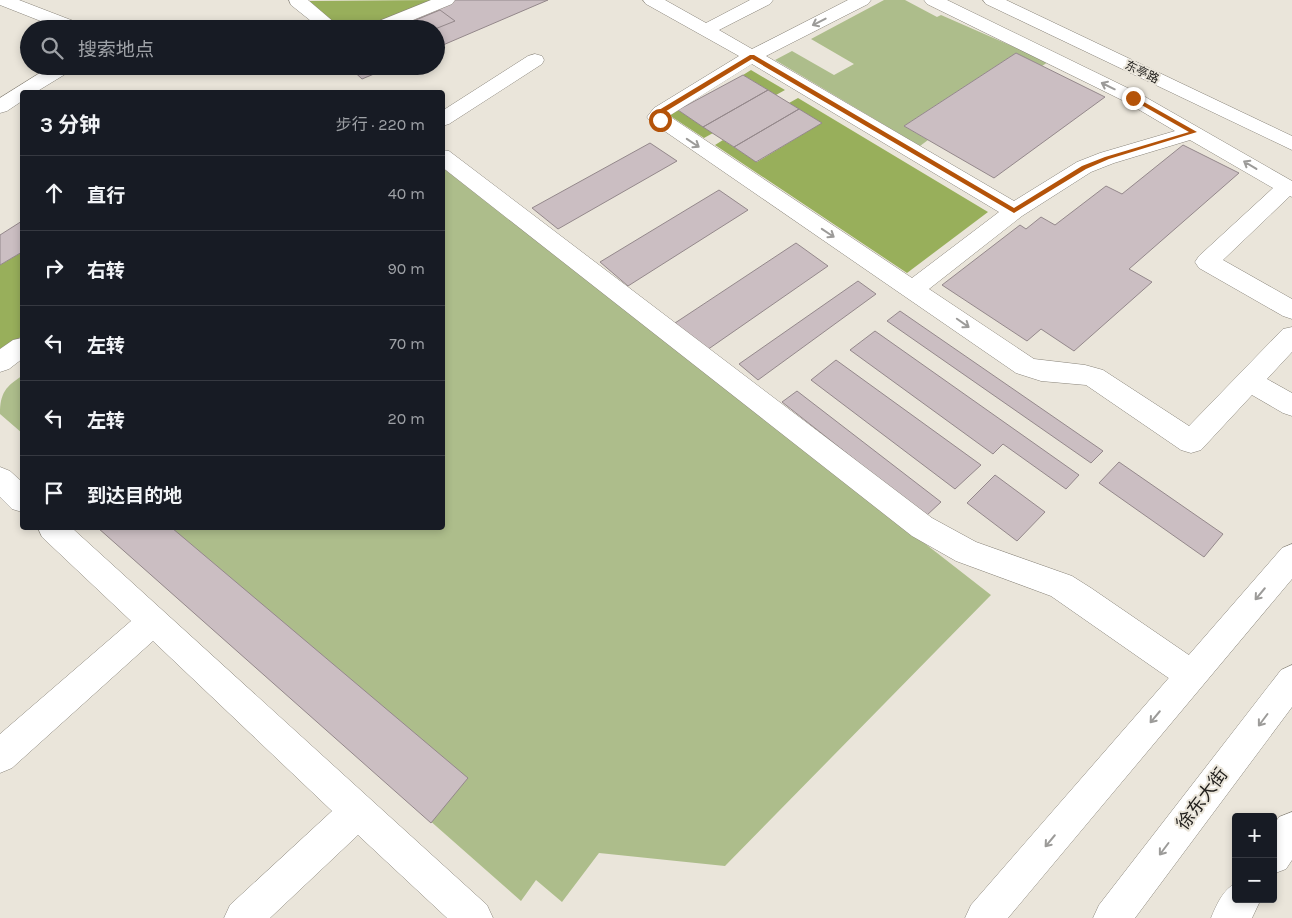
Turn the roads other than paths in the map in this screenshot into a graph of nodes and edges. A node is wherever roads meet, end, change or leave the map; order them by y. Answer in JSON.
{"nodes":[{"id":1,"x":3,"y":0,"type":"edge"},
{"id":2,"x":299,"y":0,"type":"edge"},
{"id":3,"x":446,"y":0,"type":"edge"},
{"id":4,"x":652,"y":0,"type":"edge"},
{"id":5,"x":764,"y":0,"type":"edge"},
{"id":6,"x":862,"y":0,"type":"edge"},
{"id":7,"x":933,"y":0,"type":"edge"},
{"id":8,"x":996,"y":2,"type":"edge"},
{"id":9,"x":55,"y":20,"type":"edge"},
{"id":10,"x":321,"y":20,"type":"edge"},
{"id":11,"x":397,"y":20,"type":"edge"},
{"id":12,"x":974,"y":20,"type":"junction"},
{"id":13,"x":705,"y":30,"type":"junction"},
{"id":14,"x":752,"y":56,"type":"junction"},
{"id":15,"x":535,"y":60,"type":"dead end"},
{"id":16,"x":51,"y":75,"type":"edge"},
{"id":17,"x":28,"y":90,"type":"edge"},
{"id":18,"x":20,"y":95,"type":"edge"},
{"id":19,"x":0,"y":107,"type":"edge"},
{"id":20,"x":445,"y":118,"type":"edge"},
{"id":21,"x":1194,"y":132,"type":"junction"},
{"id":22,"x":1292,"y":144,"type":"edge"},
{"id":23,"x":445,"y":158,"type":"edge"},
{"id":24,"x":1290,"y":189,"type":"edge"},
{"id":25,"x":1014,"y":211,"type":"junction"},
{"id":26,"x":914,"y":289,"type":"junction"},
{"id":27,"x":1292,"y":310,"type":"edge"},
{"id":28,"x":1292,"y":336,"type":"edge"},
{"id":29,"x":20,"y":348,"type":"edge"},
{"id":30,"x":0,"y":362,"type":"edge"},
{"id":31,"x":1255,"y":375,"type":"junction"},
{"id":32,"x":1292,"y":388,"type":"edge"},
{"id":33,"x":1292,"y":406,"type":"edge"},
{"id":34,"x":0,"y":479,"type":"edge"},
{"id":35,"x":20,"y":498,"type":"edge"},
{"id":36,"x":54,"y":530,"type":"edge"},
{"id":37,"x":1292,"y":557,"type":"edge"},
{"id":38,"x":153,"y":621,"type":"junction"},
{"id":39,"x":1191,"y":675,"type":"junction"},
{"id":40,"x":1292,"y":681,"type":"edge"},
{"id":41,"x":0,"y":756,"type":"edge"},
{"id":42,"x":358,"y":811,"type":"junction"},
{"id":43,"x":1292,"y":830,"type":"edge"},
{"id":44,"x":1277,"y":851,"type":"edge"},
{"id":45,"x":1240,"y":903,"type":"edge"},
{"id":46,"x":243,"y":918,"type":"edge"},
{"id":47,"x":474,"y":918,"type":"edge"},
{"id":48,"x":984,"y":918,"type":"edge"},
{"id":49,"x":1112,"y":918,"type":"edge"},
{"id":50,"x":1230,"y":918,"type":"edge"}],
"edges":[{"from":1,"to":9,"type":"main road"},
{"from":2,"to":10,"type":"main road"},
{"from":3,"to":11,"type":"main road"},
{"from":4,"to":13,"type":"main road"},
{"from":5,"to":13,"type":"main road"},
{"from":6,"to":14,"type":"main road","one_way":true},
{"from":7,"to":12,"type":"main road"},
{"from":8,"to":12,"type":"main road"},
{"from":8,"to":22,"type":"main road","name":"东亭路"},
{"from":21,"to":12,"type":"main road","one_way":true},
{"from":13,"to":14,"type":"main road"},
{"from":14,"to":25,"type":"main road"},
{"from":14,"to":26,"type":"main road","one_way":true},
{"from":15,"to":20,"type":"main road"},
{"from":16,"to":17,"type":"main road"},
{"from":18,"to":19,"type":"main road"},
{"from":24,"to":21,"type":"main road","one_way":true},
{"from":21,"to":25,"type":"main road"},
{"from":23,"to":39,"type":"main road"},
{"from":24,"to":27,"type":"main road"},
{"from":25,"to":26,"type":"main road"},
{"from":26,"to":31,"type":"main road","one_way":true},
{"from":28,"to":31,"type":"main road"},
{"from":29,"to":30,"type":"main road"},
{"from":31,"to":32,"type":"main road"},
{"from":31,"to":33,"type":"main road"},
{"from":34,"to":35,"type":"main road"},
{"from":36,"to":38,"type":"main road"},
{"from":37,"to":39,"type":"main road","one_way":true},
{"from":38,"to":41,"type":"main road"},
{"from":38,"to":42,"type":"main road"},
{"from":39,"to":48,"type":"main road","one_way":true},
{"from":40,"to":49,"type":"main road","name":"徐东大街","one_way":true},
{"from":42,"to":46,"type":"main road"},
{"from":42,"to":47,"type":"main road"},
{"from":43,"to":44,"type":"main road"},
{"from":45,"to":50,"type":"main road"}]}
